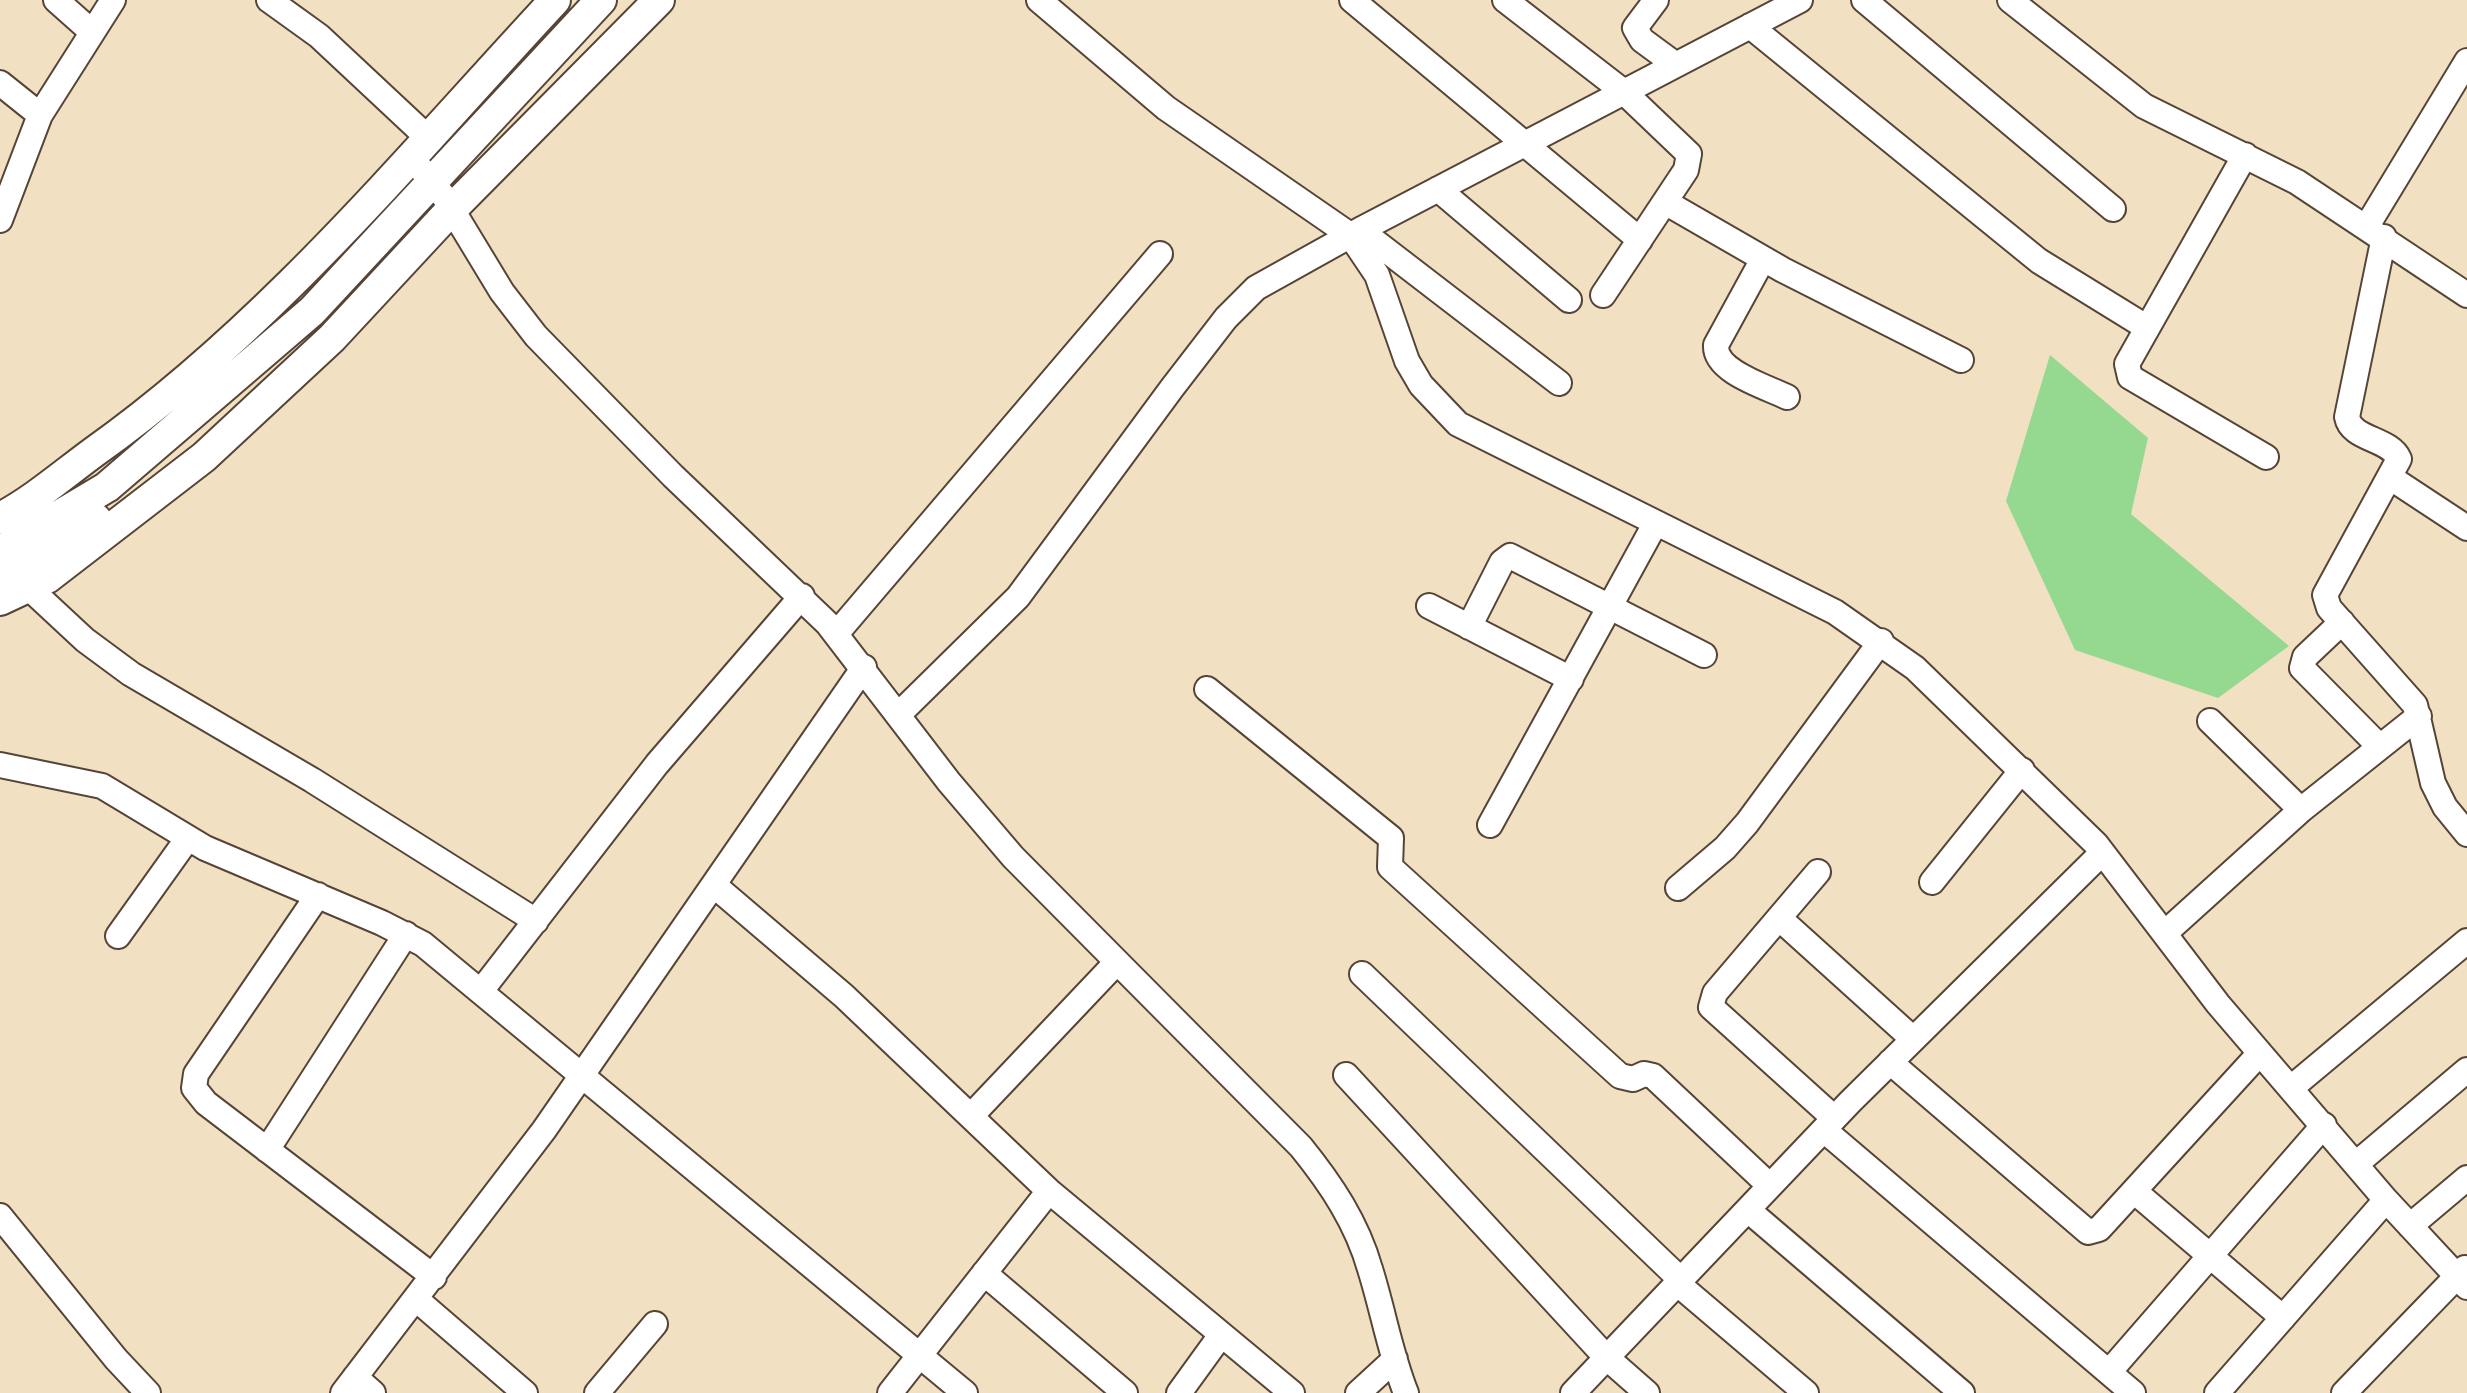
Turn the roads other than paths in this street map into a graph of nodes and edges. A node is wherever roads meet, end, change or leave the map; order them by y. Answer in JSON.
{"nodes":[{"id":1,"x":56,"y":0,"type":"edge"},
{"id":2,"x":113,"y":0,"type":"edge"},
{"id":3,"x":269,"y":0,"type":"edge"},
{"id":4,"x":555,"y":0,"type":"edge"},
{"id":5,"x":601,"y":0,"type":"edge"},
{"id":6,"x":634,"y":0,"type":"edge"},
{"id":7,"x":659,"y":0,"type":"edge"},
{"id":8,"x":1039,"y":0,"type":"edge"},
{"id":9,"x":1352,"y":0,"type":"edge"},
{"id":10,"x":1505,"y":0,"type":"edge"},
{"id":11,"x":1656,"y":0,"type":"edge"},
{"id":12,"x":1800,"y":0,"type":"edge"},
{"id":13,"x":1864,"y":0,"type":"edge"},
{"id":14,"x":2010,"y":0,"type":"edge"},
{"id":15,"x":1750,"y":26,"type":"junction"},
{"id":16,"x":92,"y":32,"type":"junction"},
{"id":17,"x":2467,"y":61,"type":"edge"},
{"id":18,"x":1676,"y":65,"type":"junction"},
{"id":19,"x":0,"y":83,"type":"edge"},
{"id":20,"x":1624,"y":92,"type":"junction"},
{"id":21,"x":2457,"y":98,"type":"edge"},
{"id":22,"x":40,"y":115,"type":"junction"},
{"id":23,"x":1523,"y":145,"type":"junction"},
{"id":24,"x":418,"y":147,"type":"junction"},
{"id":25,"x":2245,"y":155,"type":"junction"},
{"id":26,"x":1438,"y":189,"type":"junction"},
{"id":27,"x":443,"y":196,"type":"junction"},
{"id":28,"x":1665,"y":202,"type":"junction"},
{"id":29,"x":2113,"y":209,"type":"dead end"},
{"id":30,"x":0,"y":217,"type":"edge"},
{"id":31,"x":2375,"y":231,"type":"junction"},
{"id":32,"x":1355,"y":232,"type":"junction"},
{"id":33,"x":1640,"y":240,"type":"junction"},
{"id":34,"x":1160,"y":254,"type":"dead end"},
{"id":35,"x":1763,"y":259,"type":"junction"},
{"id":36,"x":1603,"y":295,"type":"dead end"},
{"id":37,"x":2467,"y":295,"type":"edge"},
{"id":38,"x":1569,"y":300,"type":"dead end"},
{"id":39,"x":2146,"y":327,"type":"junction"},
{"id":40,"x":1961,"y":360,"type":"dead end"},
{"id":41,"x":1559,"y":383,"type":"dead end"},
{"id":42,"x":1787,"y":397,"type":"dead end"},
{"id":43,"x":2266,"y":457,"type":"dead end"},
{"id":44,"x":2391,"y":478,"type":"junction"},
{"id":45,"x":0,"y":518,"type":"edge"},
{"id":46,"x":1655,"y":524,"type":"junction"},
{"id":47,"x":2467,"y":528,"type":"edge"},
{"id":48,"x":0,"y":551,"type":"edge"},
{"id":49,"x":14,"y":583,"type":"edge"},
{"id":50,"x":802,"y":596,"type":"junction"},
{"id":51,"x":0,"y":600,"type":"edge"},
{"id":52,"x":1429,"y":606,"type":"dead end"},
{"id":53,"x":1610,"y":607,"type":"junction"},
{"id":54,"x":2342,"y":622,"type":"junction"},
{"id":55,"x":1469,"y":627,"type":"junction"},
{"id":56,"x":836,"y":634,"type":"junction"},
{"id":57,"x":1881,"y":641,"type":"junction"},
{"id":58,"x":1704,"y":655,"type":"dead end"},
{"id":59,"x":864,"y":667,"type":"junction"},
{"id":60,"x":1571,"y":679,"type":"junction"},
{"id":61,"x":1207,"y":689,"type":"dead end"},
{"id":62,"x":899,"y":714,"type":"junction"},
{"id":63,"x":2419,"y":716,"type":"junction"},
{"id":64,"x":2210,"y":721,"type":"dead end"},
{"id":65,"x":2380,"y":747,"type":"junction"},
{"id":66,"x":0,"y":765,"type":"edge"},
{"id":67,"x":2022,"y":770,"type":"junction"},
{"id":68,"x":2301,"y":810,"type":"junction"},
{"id":69,"x":1490,"y":825,"type":"dead end"},
{"id":70,"x":2467,"y":834,"type":"edge"},
{"id":71,"x":188,"y":838,"type":"junction"},
{"id":72,"x":2102,"y":853,"type":"junction"},
{"id":73,"x":1818,"y":872,"type":"dead end"},
{"id":74,"x":1932,"y":882,"type":"dead end"},
{"id":75,"x":715,"y":886,"type":"junction"},
{"id":76,"x":1678,"y":888,"type":"dead end"},
{"id":77,"x":318,"y":895,"type":"junction"},
{"id":78,"x":1779,"y":918,"type":"junction"},
{"id":79,"x":536,"y":921,"type":"junction"},
{"id":80,"x":2165,"y":933,"type":"junction"},
{"id":81,"x":406,"y":934,"type":"junction"},
{"id":82,"x":118,"y":936,"type":"dead end"},
{"id":83,"x":2467,"y":941,"type":"edge"},
{"id":84,"x":1116,"y":963,"type":"junction"},
{"id":85,"x":1362,"y":974,"type":"dead end"},
{"id":86,"x":481,"y":991,"type":"junction"},
{"id":87,"x":1913,"y":1039,"type":"junction"},
{"id":88,"x":2260,"y":1053,"type":"junction"},
{"id":89,"x":1890,"y":1062,"type":"junction"},
{"id":90,"x":2467,"y":1070,"type":"edge"},
{"id":91,"x":1346,"y":1075,"type":"dead end"},
{"id":92,"x":581,"y":1078,"type":"junction"},
{"id":93,"x":2291,"y":1088,"type":"junction"},
{"id":94,"x":971,"y":1116,"type":"junction"},
{"id":95,"x":1829,"y":1124,"type":"junction"},
{"id":96,"x":2324,"y":1125,"type":"junction"},
{"id":97,"x":267,"y":1150,"type":"junction"},
{"id":98,"x":2356,"y":1164,"type":"junction"},
{"id":99,"x":2467,"y":1178,"type":"edge"},
{"id":100,"x":1770,"y":1186,"type":"junction"},
{"id":101,"x":1049,"y":1191,"type":"junction"},
{"id":102,"x":2134,"y":1191,"type":"junction"},
{"id":103,"x":2386,"y":1200,"type":"junction"},
{"id":104,"x":1748,"y":1210,"type":"junction"},
{"id":105,"x":0,"y":1216,"type":"edge"},
{"id":106,"x":2410,"y":1226,"type":"junction"},
{"id":107,"x":2210,"y":1257,"type":"junction"},
{"id":108,"x":984,"y":1273,"type":"junction"},
{"id":109,"x":434,"y":1277,"type":"junction"},
{"id":110,"x":2463,"y":1277,"type":"edge"},
{"id":111,"x":1680,"y":1282,"type":"junction"},
{"id":112,"x":416,"y":1299,"type":"junction"},
{"id":113,"x":2283,"y":1318,"type":"junction"},
{"id":114,"x":655,"y":1324,"type":"dead end"},
{"id":115,"x":1221,"y":1335,"type":"junction"},
{"id":116,"x":921,"y":1354,"type":"junction"},
{"id":117,"x":1606,"y":1357,"type":"junction"},
{"id":118,"x":1395,"y":1359,"type":"junction"},
{"id":119,"x":2109,"y":1372,"type":"junction"},
{"id":120,"x":357,"y":1388,"type":"edge"},
{"id":121,"x":148,"y":1393,"type":"edge"},
{"id":122,"x":525,"y":1393,"type":"edge"},
{"id":123,"x":597,"y":1393,"type":"edge"},
{"id":124,"x":890,"y":1393,"type":"edge"},
{"id":125,"x":965,"y":1393,"type":"edge"},
{"id":126,"x":1125,"y":1393,"type":"edge"},
{"id":127,"x":1179,"y":1393,"type":"edge"},
{"id":128,"x":1292,"y":1393,"type":"edge"},
{"id":129,"x":1358,"y":1393,"type":"edge"},
{"id":130,"x":1406,"y":1393,"type":"edge"},
{"id":131,"x":1573,"y":1393,"type":"edge"},
{"id":132,"x":1647,"y":1393,"type":"edge"},
{"id":133,"x":1806,"y":1393,"type":"edge"},
{"id":134,"x":1962,"y":1393,"type":"edge"},
{"id":135,"x":2133,"y":1393,"type":"edge"},
{"id":136,"x":2217,"y":1393,"type":"edge"},
{"id":137,"x":2344,"y":1393,"type":"edge"}],
"edges":[{"from":1,"to":16,"type":"street"},
{"from":2,"to":16,"type":"street"},
{"from":3,"to":24,"type":"street"},
{"from":4,"to":24,"type":"main road"},
{"from":5,"to":27,"type":"main road"},
{"from":6,"to":27,"type":"main road"},
{"from":7,"to":27,"type":"main road"},
{"from":8,"to":32,"type":"street"},
{"from":9,"to":23,"type":"street"},
{"from":10,"to":20,"type":"street"},
{"from":11,"to":18,"type":"street"},
{"from":12,"to":15,"type":"street"},
{"from":13,"to":29,"type":"street"},
{"from":14,"to":25,"type":"street"},
{"from":15,"to":18,"type":"street"},
{"from":15,"to":39,"type":"street"},
{"from":16,"to":22,"type":"street"},
{"from":17,"to":21,"type":"street"},
{"from":18,"to":20,"type":"street"},
{"from":19,"to":22,"type":"street"},
{"from":20,"to":23,"type":"street"},
{"from":20,"to":28,"type":"street"},
{"from":21,"to":31,"type":"street"},
{"from":22,"to":30,"type":"street"},
{"from":23,"to":26,"type":"street"},
{"from":23,"to":33,"type":"street"},
{"from":24,"to":27,"type":"street"},
{"from":24,"to":45,"type":"main road"},
{"from":25,"to":31,"type":"street"},
{"from":25,"to":39,"type":"street"},
{"from":26,"to":32,"type":"street"},
{"from":26,"to":38,"type":"street"},
{"from":27,"to":48,"type":"main road"},
{"from":27,"to":49,"type":"main road"},
{"from":27,"to":50,"type":"street"},
{"from":28,"to":33,"type":"street"},
{"from":28,"to":35,"type":"street"},
{"from":31,"to":37,"type":"street"},
{"from":31,"to":44,"type":"street"},
{"from":32,"to":41,"type":"street"},
{"from":32,"to":46,"type":"street"},
{"from":32,"to":62,"type":"street"},
{"from":33,"to":36,"type":"street"},
{"from":34,"to":56,"type":"street"},
{"from":35,"to":40,"type":"street"},
{"from":35,"to":42,"type":"street"},
{"from":39,"to":43,"type":"street"},
{"from":44,"to":47,"type":"street"},
{"from":44,"to":54,"type":"street"},
{"from":46,"to":53,"type":"street"},
{"from":46,"to":57,"type":"street"},
{"from":49,"to":51,"type":"main road"},
{"from":49,"to":79,"type":"street"},
{"from":50,"to":56,"type":"street"},
{"from":50,"to":79,"type":"street"},
{"from":52,"to":55,"type":"street"},
{"from":53,"to":55,"type":"street"},
{"from":53,"to":58,"type":"street"},
{"from":53,"to":60,"type":"street"},
{"from":54,"to":63,"type":"street"},
{"from":54,"to":65,"type":"street"},
{"from":55,"to":60,"type":"street"},
{"from":56,"to":59,"type":"street"},
{"from":57,"to":67,"type":"street"},
{"from":57,"to":76,"type":"street"},
{"from":59,"to":62,"type":"street"},
{"from":59,"to":75,"type":"street"},
{"from":60,"to":69,"type":"street"},
{"from":61,"to":100,"type":"street"},
{"from":62,"to":84,"type":"street"},
{"from":63,"to":65,"type":"street"},
{"from":63,"to":70,"type":"street"},
{"from":64,"to":68,"type":"street"},
{"from":65,"to":68,"type":"street"},
{"from":66,"to":71,"type":"street"},
{"from":67,"to":72,"type":"street"},
{"from":67,"to":74,"type":"street"},
{"from":68,"to":80,"type":"street"},
{"from":71,"to":77,"type":"street"},
{"from":71,"to":82,"type":"street"},
{"from":72,"to":80,"type":"street"},
{"from":72,"to":87,"type":"street"},
{"from":73,"to":78,"type":"street"},
{"from":75,"to":92,"type":"street"},
{"from":75,"to":94,"type":"street"},
{"from":77,"to":81,"type":"street"},
{"from":77,"to":97,"type":"street"},
{"from":78,"to":87,"type":"street"},
{"from":78,"to":95,"type":"street"},
{"from":79,"to":86,"type":"street"},
{"from":80,"to":88,"type":"street"},
{"from":81,"to":86,"type":"street"},
{"from":81,"to":97,"type":"street"},
{"from":83,"to":93,"type":"street"},
{"from":84,"to":94,"type":"street"},
{"from":84,"to":118,"type":"street"},
{"from":85,"to":111,"type":"street"},
{"from":86,"to":92,"type":"street"},
{"from":87,"to":89,"type":"street"},
{"from":88,"to":93,"type":"street"},
{"from":88,"to":102,"type":"street"},
{"from":89,"to":95,"type":"street"},
{"from":89,"to":102,"type":"street"},
{"from":90,"to":98,"type":"street"},
{"from":91,"to":117,"type":"street"},
{"from":92,"to":109,"type":"street"},
{"from":92,"to":116,"type":"street"},
{"from":93,"to":96,"type":"street"},
{"from":94,"to":101,"type":"street"},
{"from":95,"to":100,"type":"street"},
{"from":95,"to":119,"type":"street"},
{"from":96,"to":98,"type":"street"},
{"from":96,"to":107,"type":"street"},
{"from":97,"to":109,"type":"street"},
{"from":98,"to":103,"type":"street"},
{"from":99,"to":106,"type":"street"},
{"from":100,"to":104,"type":"street"},
{"from":101,"to":108,"type":"street"},
{"from":101,"to":115,"type":"street"},
{"from":102,"to":107,"type":"street"},
{"from":103,"to":106,"type":"street"},
{"from":103,"to":113,"type":"street"},
{"from":104,"to":111,"type":"street"},
{"from":104,"to":134,"type":"street"},
{"from":105,"to":121,"type":"street"},
{"from":106,"to":110,"type":"street"},
{"from":107,"to":113,"type":"street"},
{"from":107,"to":119,"type":"street"},
{"from":108,"to":116,"type":"street"},
{"from":108,"to":126,"type":"street"},
{"from":109,"to":112,"type":"street"},
{"from":110,"to":137,"type":"street"},
{"from":111,"to":117,"type":"street"},
{"from":111,"to":133,"type":"street"},
{"from":112,"to":120,"type":"street"},
{"from":112,"to":122,"type":"street"},
{"from":113,"to":136,"type":"street"},
{"from":114,"to":123,"type":"street"},
{"from":115,"to":127,"type":"street"},
{"from":115,"to":128,"type":"street"},
{"from":116,"to":124,"type":"street"},
{"from":116,"to":125,"type":"street"},
{"from":117,"to":131,"type":"street"},
{"from":117,"to":132,"type":"street"},
{"from":118,"to":129,"type":"street"},
{"from":118,"to":130,"type":"street"},
{"from":119,"to":135,"type":"street"}]}
